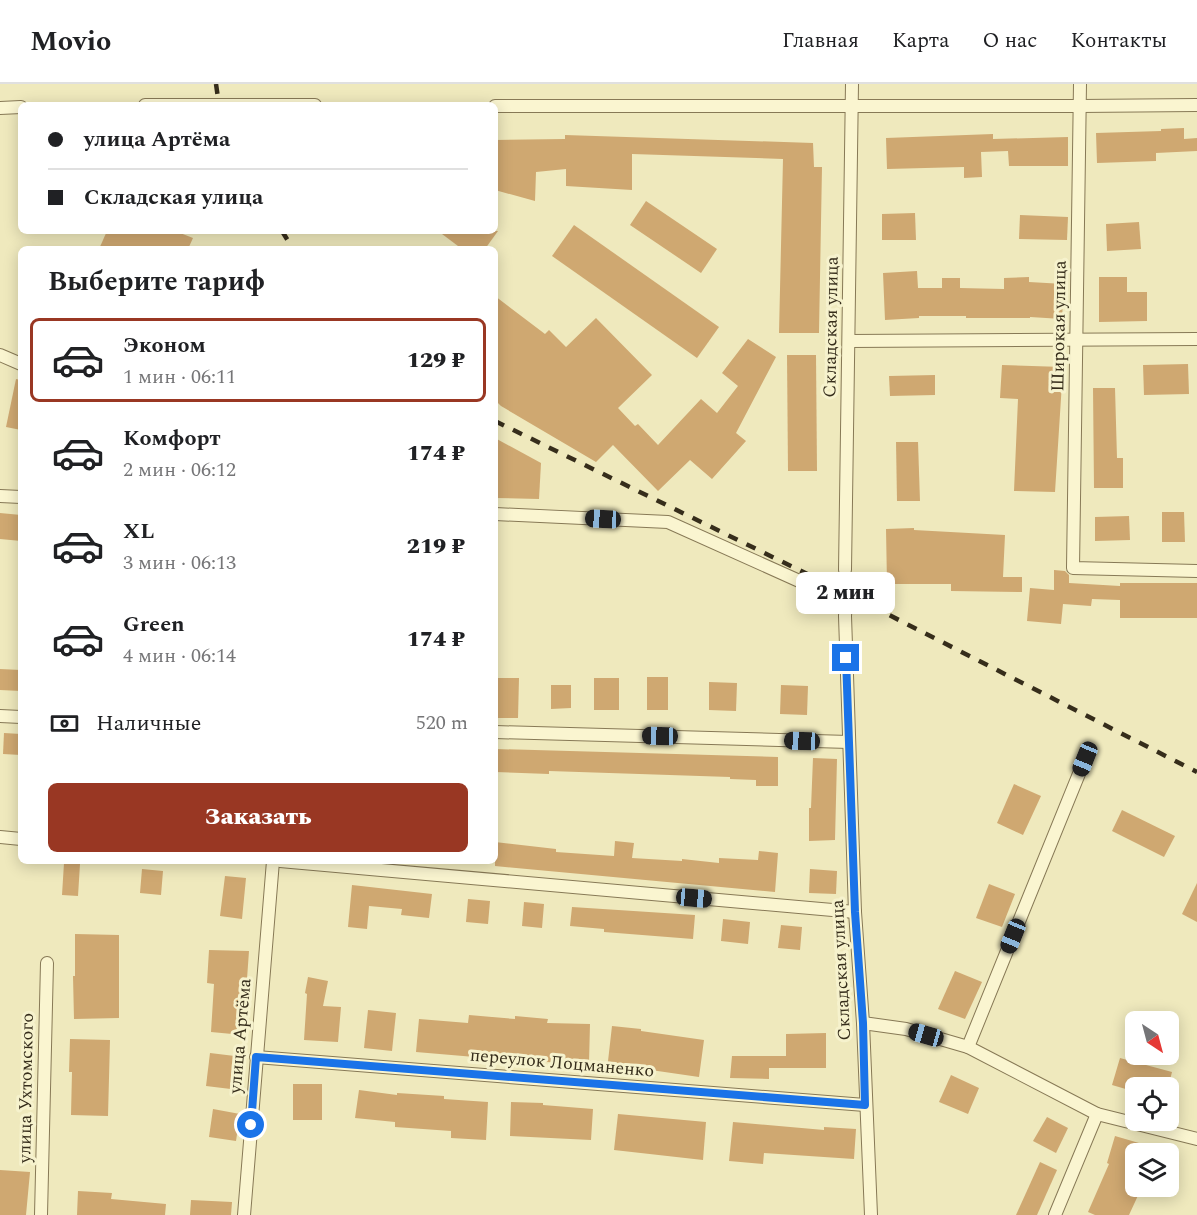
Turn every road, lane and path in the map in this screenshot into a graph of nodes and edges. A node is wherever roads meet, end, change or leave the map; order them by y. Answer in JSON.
{"nodes":[{"id":1,"x":852,"y":84,"type":"edge"},
{"id":2,"x":1080,"y":84,"type":"edge"},
{"id":3,"x":1197,"y":105,"type":"edge"},
{"id":4,"x":498,"y":106,"type":"edge"},
{"id":5,"x":1080,"y":106,"type":"junction"},
{"id":6,"x":18,"y":107,"type":"edge"},
{"id":7,"x":852,"y":107,"type":"junction"},
{"id":8,"x":0,"y":108,"type":"edge"},
{"id":9,"x":1077,"y":339,"type":"junction"},
{"id":10,"x":1197,"y":339,"type":"edge"},
{"id":11,"x":849,"y":342,"type":"junction"},
{"id":12,"x":0,"y":355,"type":"edge"},
{"id":13,"x":18,"y":363,"type":"edge"},
{"id":14,"x":0,"y":496,"type":"edge"},
{"id":15,"x":18,"y":497,"type":"edge"},
{"id":16,"x":498,"y":514,"type":"edge"},
{"id":17,"x":845,"y":570,"type":"dead end"},
{"id":18,"x":1197,"y":571,"type":"edge"},
{"id":19,"x":0,"y":716,"type":"edge"},
{"id":20,"x":18,"y":717,"type":"edge"},
{"id":21,"x":498,"y":732,"type":"edge"},
{"id":22,"x":849,"y":742,"type":"junction"},
{"id":23,"x":1085,"y":759,"type":"dead end"},
{"id":24,"x":0,"y":837,"type":"edge"},
{"id":25,"x":18,"y":839,"type":"edge"},
{"id":26,"x":273,"y":864,"type":"edge"},
{"id":27,"x":314,"y":864,"type":"edge"},
{"id":28,"x":855,"y":912,"type":"junction"},
{"id":29,"x":47,"y":963,"type":"dead end"},
{"id":30,"x":863,"y":1023,"type":"junction"},
{"id":31,"x":968,"y":1047,"type":"junction"},
{"id":32,"x":256,"y":1057,"type":"junction"},
{"id":33,"x":865,"y":1105,"type":"junction"},
{"id":34,"x":1096,"y":1114,"type":"junction"},
{"id":35,"x":1195,"y":1141,"type":"edge"},
{"id":36,"x":41,"y":1215,"type":"edge"},
{"id":37,"x":244,"y":1215,"type":"edge"},
{"id":38,"x":871,"y":1215,"type":"edge"},
{"id":39,"x":1054,"y":1215,"type":"edge"}],
"edges":[{"from":1,"to":7,"type":"street","name":"Складская улица"},
{"from":2,"to":5,"type":"street","name":"Широкая улица"},
{"from":3,"to":5,"type":"street"},
{"from":4,"to":7,"type":"street"},
{"from":5,"to":7,"type":"street"},
{"from":5,"to":9,"type":"street","name":"Широкая улица"},
{"from":6,"to":8,"type":"street"},
{"from":7,"to":11,"type":"street","name":"Складская улица"},
{"from":9,"to":10,"type":"street"},
{"from":9,"to":11,"type":"street"},
{"from":9,"to":18,"type":"street","name":"Широкая улица"},
{"from":11,"to":17,"type":"street","name":"Складская улица"},
{"from":12,"to":13,"type":"street"},
{"from":14,"to":15,"type":"street"},
{"from":16,"to":22,"type":"street","name":"Складская улица"},
{"from":19,"to":20,"type":"street"},
{"from":21,"to":22,"type":"street"},
{"from":22,"to":28,"type":"street","name":"Складская улица"},
{"from":23,"to":31,"type":"street"},
{"from":24,"to":25,"type":"street"},
{"from":26,"to":32,"type":"street","name":"улица Артёма"},
{"from":27,"to":28,"type":"street"},
{"from":28,"to":30,"type":"street","name":"Складская улица"},
{"from":29,"to":36,"type":"street","name":"улица Ухтомского"},
{"from":30,"to":31,"type":"street"},
{"from":30,"to":33,"type":"street","name":"Складская улица"},
{"from":31,"to":34,"type":"street"},
{"from":32,"to":33,"type":"street","name":"переулок Лоцманенко"},
{"from":32,"to":37,"type":"street","name":"улица Артёма"},
{"from":33,"to":38,"type":"street","name":"Складская улица"},
{"from":34,"to":35,"type":"street"},
{"from":34,"to":39,"type":"street"}]}
